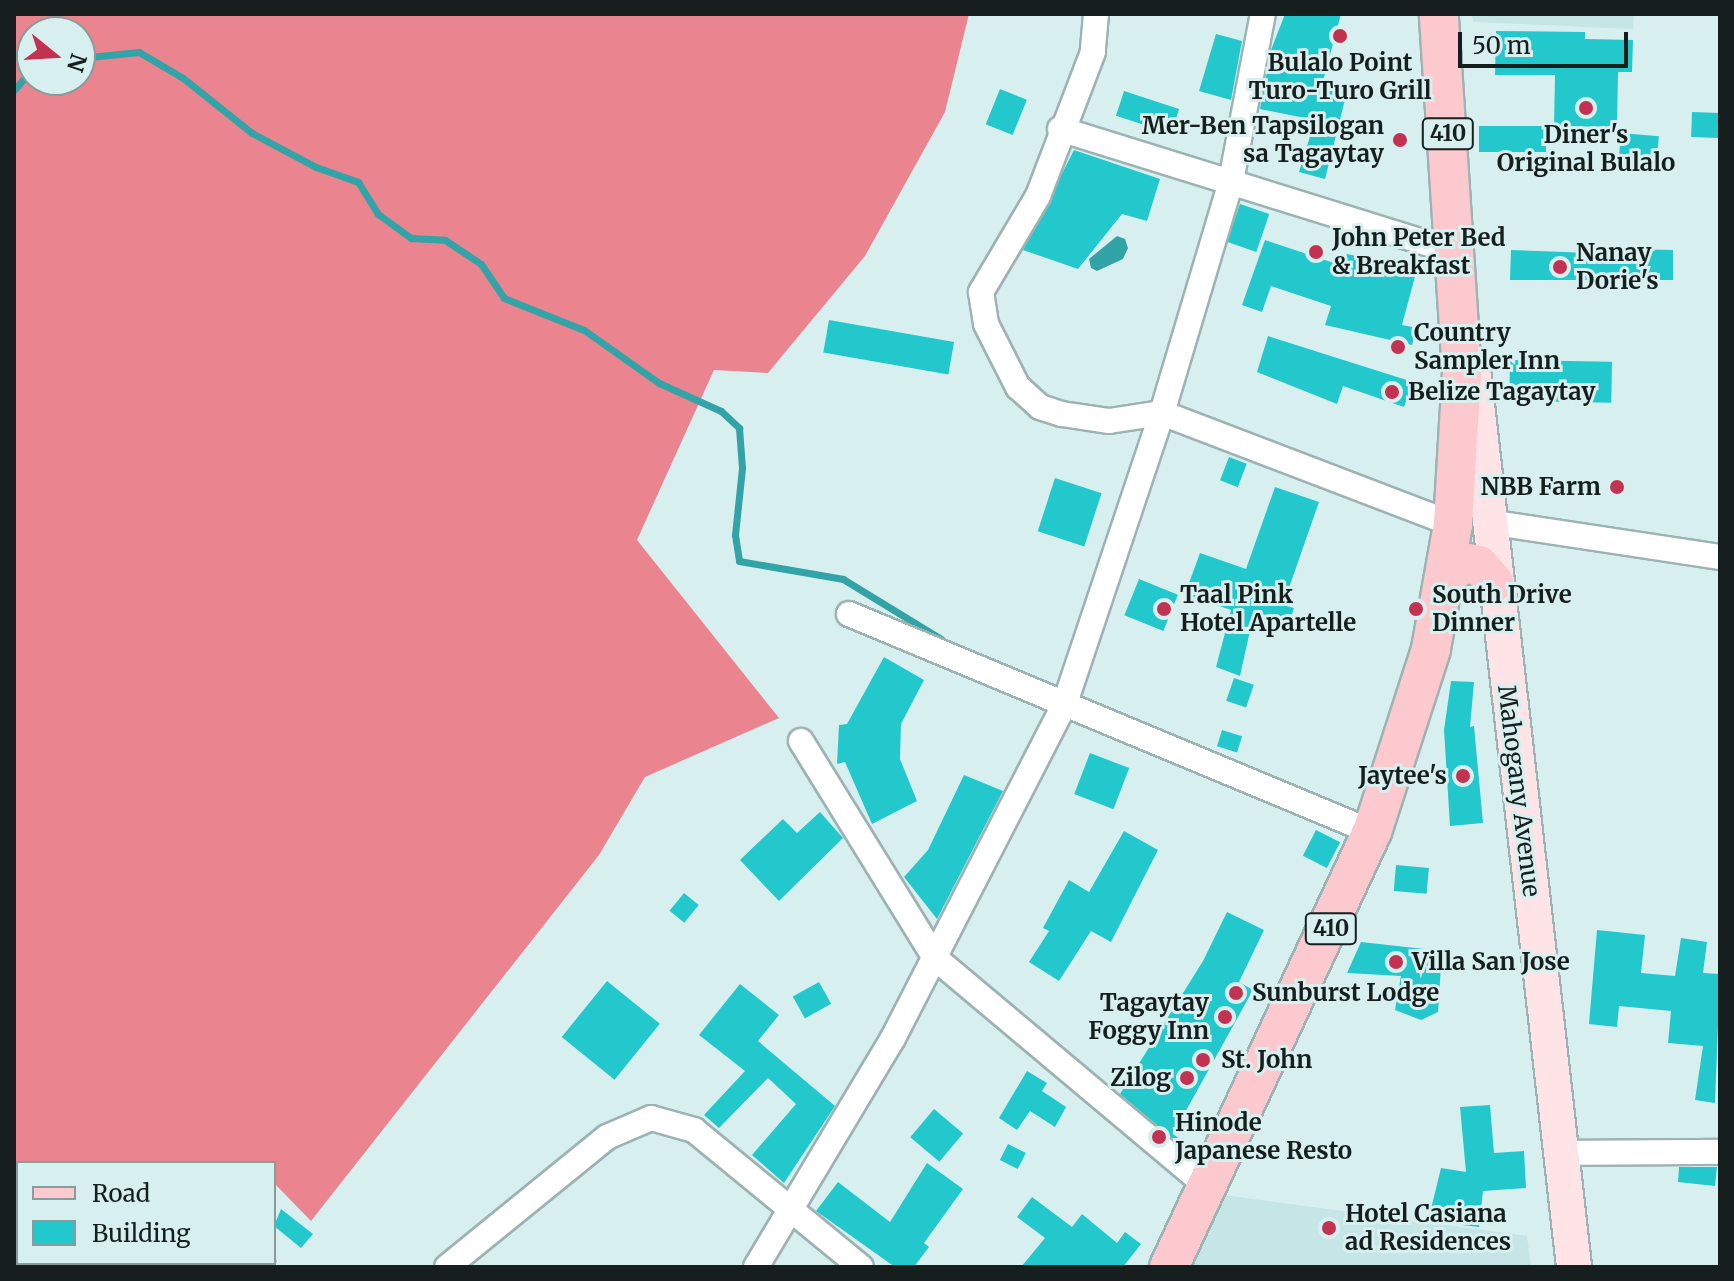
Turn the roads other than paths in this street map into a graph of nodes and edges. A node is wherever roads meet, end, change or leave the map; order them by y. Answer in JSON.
{"nodes":[{"id":1,"x":1096,"y":14,"type":"edge"},
{"id":2,"x":1263,"y":14,"type":"edge"},
{"id":3,"x":1439,"y":14,"type":"edge"},
{"id":4,"x":1060,"y":129,"type":"junction"},
{"id":5,"x":1231,"y":181,"type":"junction"},
{"id":6,"x":1457,"y":253,"type":"junction"},
{"id":7,"x":1162,"y":413,"type":"junction"},
{"id":8,"x":1471,"y":523,"type":"junction"},
{"id":9,"x":1720,"y":557,"type":"edge"},
{"id":10,"x":1447,"y":573,"type":"junction"},
{"id":11,"x":1494,"y":582,"type":"junction"},
{"id":12,"x":849,"y":614,"type":"dead end"},
{"id":13,"x":1065,"y":703,"type":"junction"},
{"id":14,"x":801,"y":741,"type":"dead end"},
{"id":15,"x":1372,"y":832,"type":"junction"},
{"id":16,"x":935,"y":958,"type":"junction"},
{"id":17,"x":1720,"y":1152,"type":"edge"},
{"id":18,"x":1561,"y":1153,"type":"junction"},
{"id":19,"x":1208,"y":1187,"type":"junction"},
{"id":20,"x":789,"y":1206,"type":"junction"},
{"id":21,"x":447,"y":1267,"type":"edge"},
{"id":22,"x":756,"y":1267,"type":"edge"},
{"id":23,"x":861,"y":1267,"type":"edge"},
{"id":24,"x":1169,"y":1267,"type":"edge"},
{"id":25,"x":1574,"y":1267,"type":"edge"}],
"edges":[{"from":1,"to":4,"type":"street"},
{"from":2,"to":5,"type":"street"},
{"from":3,"to":6,"type":"main road","number":"410"},
{"from":4,"to":5,"type":"street"},
{"from":4,"to":7,"type":"street"},
{"from":5,"to":6,"type":"street"},
{"from":5,"to":7,"type":"street"},
{"from":6,"to":8,"type":"main road","number":"410"},
{"from":7,"to":8,"type":"street"},
{"from":7,"to":13,"type":"street"},
{"from":8,"to":9,"type":"street"},
{"from":8,"to":10,"type":"main road","number":"410"},
{"from":8,"to":11,"type":"main road","name":"Mahogany Avenue"},
{"from":10,"to":11,"type":"main road"},
{"from":10,"to":15,"type":"main road","number":"410"},
{"from":11,"to":18,"type":"main road","name":"Mahogany Avenue"},
{"from":12,"to":13,"type":"street"},
{"from":13,"to":15,"type":"street"},
{"from":13,"to":16,"type":"street"},
{"from":14,"to":16,"type":"street"},
{"from":15,"to":19,"type":"main road","number":"410"},
{"from":16,"to":19,"type":"street"},
{"from":16,"to":20,"type":"street"},
{"from":17,"to":18,"type":"street"},
{"from":18,"to":25,"type":"main road","name":"Mahogany Avenue"},
{"from":19,"to":24,"type":"main road","number":"410"},
{"from":20,"to":21,"type":"street"},
{"from":20,"to":22,"type":"street"},
{"from":20,"to":23,"type":"street"}]}
